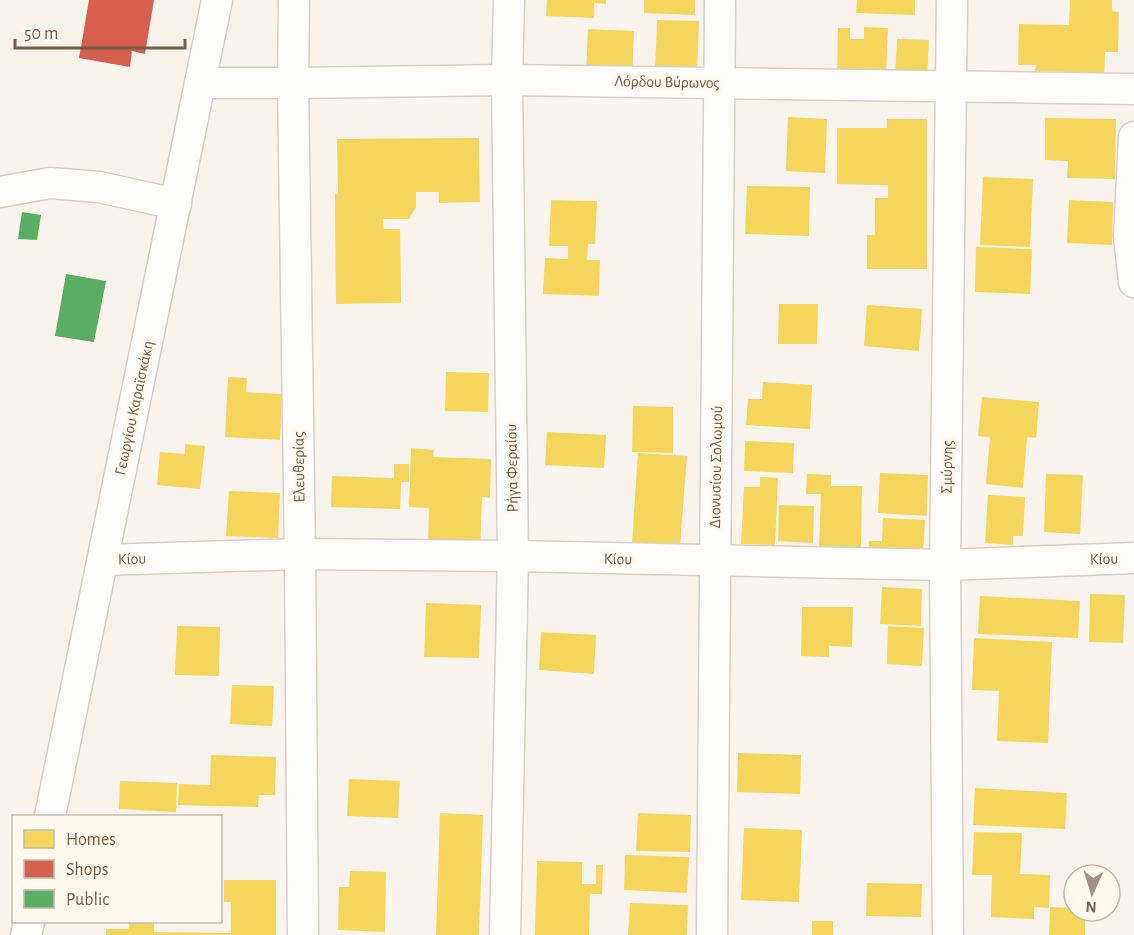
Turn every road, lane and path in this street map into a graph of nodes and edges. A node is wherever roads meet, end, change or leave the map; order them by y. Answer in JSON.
{"nodes":[{"id":1,"x":217,"y":0,"type":"edge"},
{"id":2,"x":294,"y":0,"type":"edge"},
{"id":3,"x":508,"y":0,"type":"edge"},
{"id":4,"x":720,"y":0,"type":"edge"},
{"id":5,"x":952,"y":0,"type":"edge"},
{"id":6,"x":507,"y":80,"type":"junction"},
{"id":7,"x":200,"y":83,"type":"junction"},
{"id":8,"x":293,"y":83,"type":"junction"},
{"id":9,"x":720,"y":83,"type":"junction"},
{"id":10,"x":951,"y":86,"type":"junction"},
{"id":11,"x":1134,"y":89,"type":"edge"},
{"id":12,"x":1134,"y":137,"type":"edge"},
{"id":13,"x":0,"y":192,"type":"edge"},
{"id":14,"x":176,"y":204,"type":"junction"},
{"id":15,"x":1134,"y":282,"type":"edge"},
{"id":16,"x":300,"y":554,"type":"junction"},
{"id":17,"x":513,"y":556,"type":"junction"},
{"id":18,"x":1134,"y":558,"type":"edge"},
{"id":19,"x":103,"y":560,"type":"junction"},
{"id":20,"x":715,"y":561,"type":"junction"},
{"id":21,"x":945,"y":565,"type":"junction"},
{"id":22,"x":50,"y":815,"type":"edge"},
{"id":23,"x":303,"y":935,"type":"edge"},
{"id":24,"x":505,"y":935,"type":"edge"},
{"id":25,"x":712,"y":935,"type":"edge"},
{"id":26,"x":948,"y":935,"type":"edge"}],
"edges":[{"from":1,"to":7,"type":"street","name":"Γεωργίου Καραϊσκάκη"},
{"from":2,"to":8,"type":"street","name":"Ελευθερίας"},
{"from":3,"to":6,"type":"street","name":"Ρήγα Φεραίου"},
{"from":4,"to":9,"type":"street","name":"Διονυσίου Σολωμού"},
{"from":5,"to":10,"type":"street","name":"Σμύρνης"},
{"from":6,"to":8,"type":"street","name":"Λόρδου Βύρωνος"},
{"from":6,"to":9,"type":"street","name":"Λόρδου Βύρωνος"},
{"from":6,"to":17,"type":"street","name":"Ρήγα Φεραίου"},
{"from":7,"to":8,"type":"street","name":"Λόρδου Βύρωνος"},
{"from":7,"to":14,"type":"street","name":"Γεωργίου Καραϊσκάκη"},
{"from":8,"to":16,"type":"street","name":"Ελευθερίας"},
{"from":9,"to":10,"type":"street","name":"Λόρδου Βύρωνος"},
{"from":9,"to":20,"type":"street","name":"Διονυσίου Σολωμού"},
{"from":10,"to":11,"type":"street","name":"Λόρδου Βύρωνος"},
{"from":10,"to":21,"type":"street","name":"Σμύρνης"},
{"from":12,"to":15,"type":"street"},
{"from":13,"to":14,"type":"street"},
{"from":14,"to":19,"type":"street","name":"Γεωργίου Καραϊσκάκη"},
{"from":16,"to":17,"type":"street","name":"Κίου"},
{"from":16,"to":19,"type":"street","name":"Κίου"},
{"from":16,"to":23,"type":"street","name":"Ελευθερίας"},
{"from":17,"to":20,"type":"street","name":"Κίου"},
{"from":17,"to":24,"type":"street","name":"Ρήγα Φεραίου"},
{"from":18,"to":21,"type":"street","name":"Κίου"},
{"from":19,"to":22,"type":"street","name":"Γεωργίου Καραϊσκάκη"},
{"from":20,"to":21,"type":"street","name":"Κίου"},
{"from":20,"to":25,"type":"street","name":"Διονυσίου Σολωμού"},
{"from":21,"to":26,"type":"street","name":"Σμύρνης"}]}
